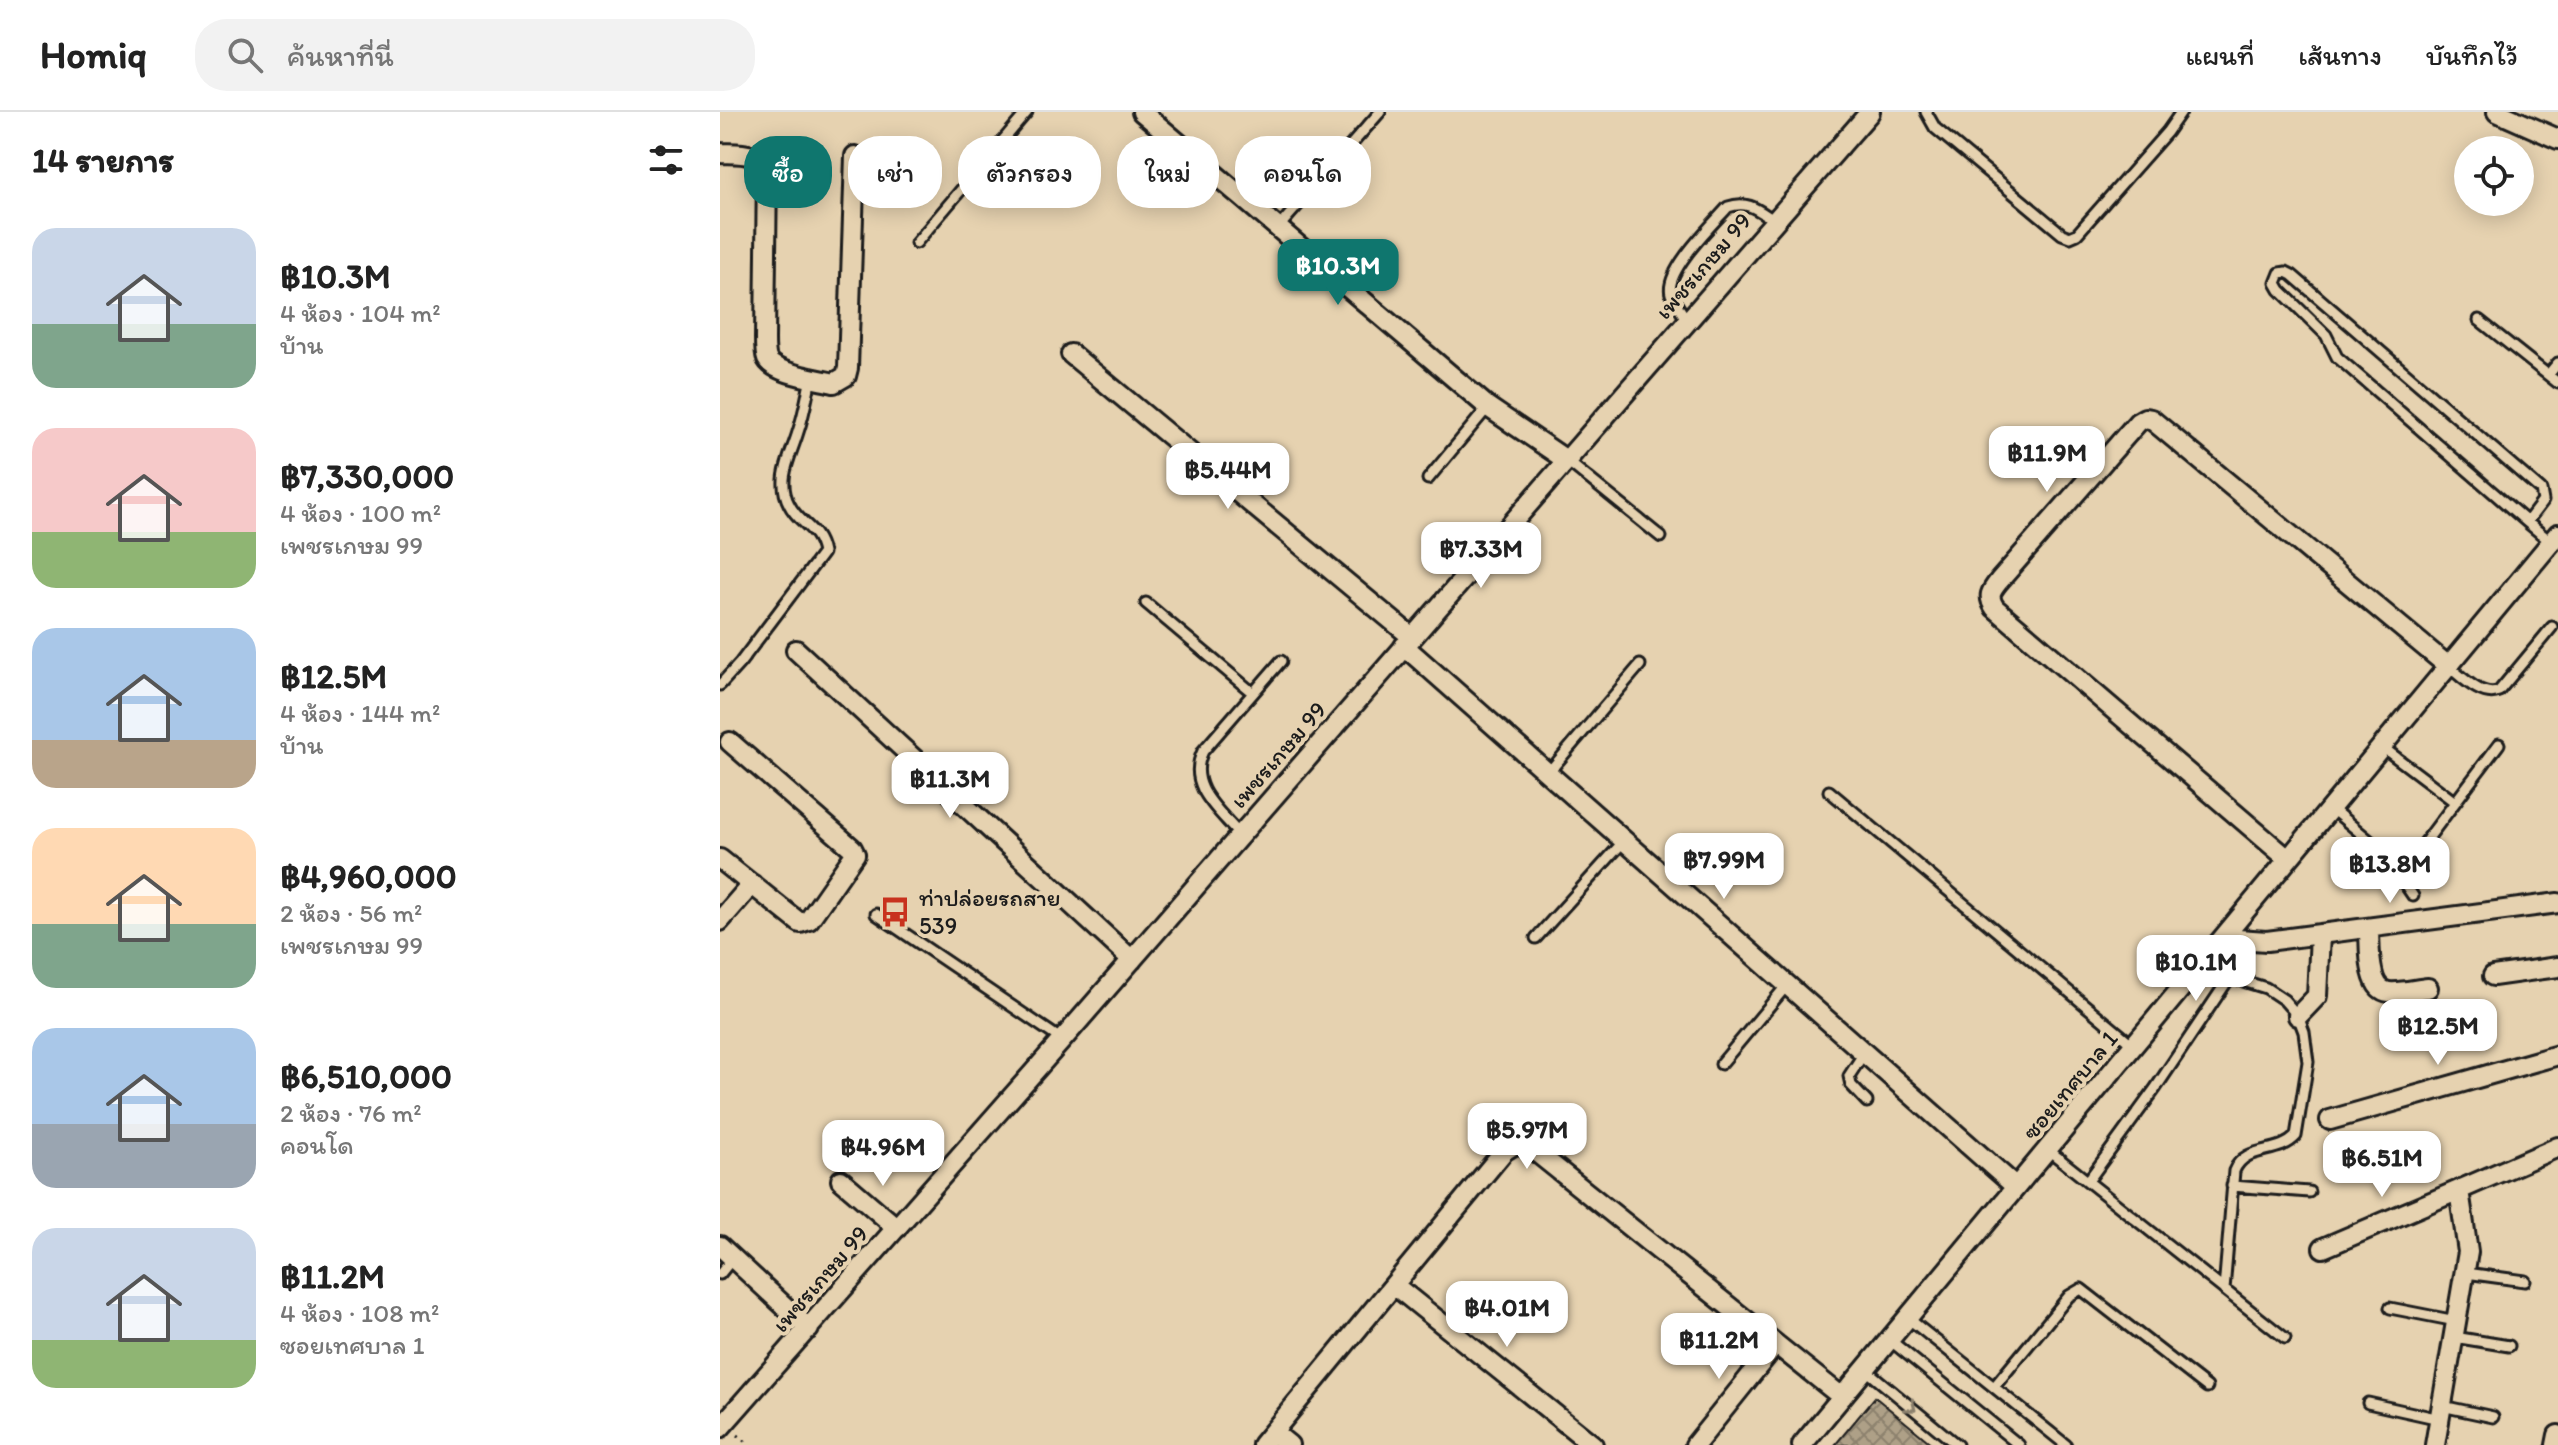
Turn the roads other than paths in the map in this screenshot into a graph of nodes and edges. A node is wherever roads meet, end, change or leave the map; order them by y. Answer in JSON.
{"nodes":[{"id":1,"x":1027,"y":112,"type":"edge"},
{"id":2,"x":1142,"y":112,"type":"edge"},
{"id":3,"x":1380,"y":112,"type":"edge"},
{"id":4,"x":1926,"y":112,"type":"edge"},
{"id":5,"x":2181,"y":112,"type":"edge"},
{"id":6,"x":2498,"y":112,"type":"edge"},
{"id":7,"x":1858,"y":116,"type":"edge"},
{"id":8,"x":2558,"y":139,"type":"edge"},
{"id":9,"x":720,"y":153,"type":"edge"},
{"id":10,"x":853,"y":208,"type":"edge"},
{"id":11,"x":1775,"y":221,"type":"junction"},
{"id":12,"x":1277,"y":229,"type":"junction"},
{"id":13,"x":916,"y":243,"type":"dead end"},
{"id":14,"x":2479,"y":320,"type":"dead end"},
{"id":15,"x":1687,"y":321,"type":"junction"},
{"id":16,"x":1071,"y":354,"type":"dead end"},
{"id":17,"x":2558,"y":363,"type":"edge"},
{"id":18,"x":2548,"y":375,"type":"junction"},
{"id":19,"x":811,"y":378,"type":"junction"},
{"id":20,"x":2558,"y":383,"type":"edge"},
{"id":21,"x":1488,"y":407,"type":"junction"},
{"id":22,"x":1566,"y":460,"type":"junction"},
{"id":23,"x":1428,"y":479,"type":"dead end"},
{"id":24,"x":2527,"y":522,"type":"junction"},
{"id":25,"x":1661,"y":537,"type":"dead end"},
{"id":26,"x":2554,"y":538,"type":"edge"},
{"id":27,"x":1146,"y":603,"type":"dead end"},
{"id":28,"x":2552,"y":627,"type":"dead end"},
{"id":29,"x":1408,"y":642,"type":"junction"},
{"id":30,"x":796,"y":650,"type":"dead end"},
{"id":31,"x":1281,"y":661,"type":"dead end"},
{"id":32,"x":1640,"y":665,"type":"dead end"},
{"id":33,"x":2448,"y":666,"type":"junction"},
{"id":34,"x":720,"y":685,"type":"edge"},
{"id":35,"x":1253,"y":693,"type":"junction"},
{"id":36,"x":730,"y":742,"type":"dead end"},
{"id":37,"x":2499,"y":744,"type":"dead end"},
{"id":38,"x":2381,"y":746,"type":"junction"},
{"id":39,"x":1548,"y":773,"type":"junction"},
{"id":40,"x":1829,"y":791,"type":"dead end"},
{"id":41,"x":2455,"y":802,"type":"junction"},
{"id":42,"x":2332,"y":809,"type":"junction"},
{"id":43,"x":1240,"y":835,"type":"junction"},
{"id":44,"x":1624,"y":841,"type":"junction"},
{"id":45,"x":2420,"y":849,"type":"dead end"},
{"id":46,"x":720,"y":859,"type":"edge"},
{"id":47,"x":2288,"y":859,"type":"junction"},
{"id":48,"x":752,"y":884,"type":"junction"},
{"id":49,"x":2413,"y":896,"type":"dead end"},
{"id":50,"x":2558,"y":903,"type":"edge"},
{"id":51,"x":876,"y":914,"type":"dead end"},
{"id":52,"x":720,"y":921,"type":"edge"},
{"id":53,"x":2369,"y":930,"type":"junction"},
{"id":54,"x":2320,"y":935,"type":"junction"},
{"id":55,"x":1536,"y":938,"type":"dead end"},
{"id":56,"x":2223,"y":938,"type":"junction"},
{"id":57,"x":1132,"y":960,"type":"junction"},
{"id":58,"x":2201,"y":964,"type":"junction"},
{"id":59,"x":2558,"y":967,"type":"edge"},
{"id":60,"x":2493,"y":976,"type":"dead end"},
{"id":61,"x":2230,"y":977,"type":"junction"},
{"id":62,"x":1787,"y":985,"type":"junction"},
{"id":63,"x":2428,"y":988,"type":"dead end"},
{"id":64,"x":2298,"y":1016,"type":"junction"},
{"id":65,"x":1062,"y":1040,"type":"junction"},
{"id":66,"x":2134,"y":1046,"type":"junction"},
{"id":67,"x":1864,"y":1053,"type":"junction"},
{"id":68,"x":2558,"y":1055,"type":"edge"},
{"id":69,"x":1721,"y":1064,"type":"dead end"},
{"id":70,"x":1867,"y":1102,"type":"dead end"},
{"id":71,"x":2330,"y":1120,"type":"dead end"},
{"id":72,"x":2558,"y":1147,"type":"edge"},
{"id":73,"x":2047,"y":1149,"type":"junction"},
{"id":74,"x":841,"y":1180,"type":"dead end"},
{"id":75,"x":2088,"y":1181,"type":"junction"},
{"id":76,"x":2232,"y":1186,"type":"junction"},
{"id":77,"x":2016,"y":1187,"type":"junction"},
{"id":78,"x":2459,"y":1190,"type":"junction"},
{"id":79,"x":2309,"y":1192,"type":"dead end"},
{"id":80,"x":897,"y":1228,"type":"junction"},
{"id":81,"x":2323,"y":1248,"type":"dead end"},
{"id":82,"x":727,"y":1252,"type":"edge"},
{"id":83,"x":2466,"y":1273,"type":"junction"},
{"id":84,"x":720,"y":1274,"type":"edge"},
{"id":85,"x":2525,"y":1281,"type":"dead end"},
{"id":86,"x":1394,"y":1285,"type":"junction"},
{"id":87,"x":2224,"y":1290,"type":"junction"},
{"id":88,"x":2390,"y":1308,"type":"dead end"},
{"id":89,"x":1909,"y":1319,"type":"junction"},
{"id":90,"x":809,"y":1329,"type":"junction"},
{"id":91,"x":2455,"y":1329,"type":"junction"},
{"id":92,"x":2285,"y":1338,"type":"dead end"},
{"id":93,"x":1891,"y":1341,"type":"junction"},
{"id":94,"x":1776,"y":1344,"type":"junction"},
{"id":95,"x":2509,"y":1346,"type":"dead end"},
{"id":96,"x":1865,"y":1369,"type":"junction"},
{"id":97,"x":1994,"y":1387,"type":"junction"},
{"id":98,"x":2207,"y":1387,"type":"dead end"},
{"id":99,"x":1842,"y":1397,"type":"junction"},
{"id":100,"x":2368,"y":1403,"type":"dead end"},
{"id":101,"x":2441,"y":1412,"type":"junction"},
{"id":102,"x":2493,"y":1417,"type":"dead end"},
{"id":103,"x":720,"y":1428,"type":"edge"},
{"id":104,"x":2558,"y":1435,"type":"edge"},
{"id":105,"x":1267,"y":1438,"type":"edge"},
{"id":106,"x":1289,"y":1445,"type":"edge"},
{"id":107,"x":1593,"y":1445,"type":"edge"},
{"id":108,"x":1695,"y":1445,"type":"edge"},
{"id":109,"x":1802,"y":1445,"type":"edge"},
{"id":110,"x":1957,"y":1445,"type":"edge"},
{"id":111,"x":2019,"y":1445,"type":"edge"},
{"id":112,"x":2066,"y":1445,"type":"edge"},
{"id":113,"x":2435,"y":1445,"type":"edge"},
{"id":114,"x":2556,"y":1445,"type":"edge"}],
"edges":[{"from":1,"to":13,"type":"lane"},
{"from":2,"to":12,"type":"street"},
{"from":3,"to":12,"type":"lane"},
{"from":4,"to":5,"type":"lane"},
{"from":6,"to":8,"type":"street"},
{"from":7,"to":11,"type":"street","name":"เพชรเกษม 99"},
{"from":9,"to":19,"type":"street"},
{"from":10,"to":19,"type":"street"},
{"from":11,"to":15,"type":"street","name":"เพชรเกษม 99"},
{"from":11,"to":15,"type":"lane"},
{"from":12,"to":21,"type":"street"},
{"from":14,"to":18,"type":"lane"},
{"from":15,"to":22,"type":"street","name":"เพชรเกษม 99"},
{"from":16,"to":29,"type":"street"},
{"from":17,"to":18,"type":"lane"},
{"from":18,"to":20,"type":"lane"},
{"from":19,"to":34,"type":"lane"},
{"from":21,"to":22,"type":"street"},
{"from":21,"to":23,"type":"lane"},
{"from":22,"to":25,"type":"lane"},
{"from":22,"to":29,"type":"street","name":"เพชรเกษม 99"},
{"from":24,"to":24,"type":"lane"},
{"from":24,"to":26,"type":"lane"},
{"from":26,"to":33,"type":"street","name":"ซอยเทศบาล 1"},
{"from":27,"to":35,"type":"lane"},
{"from":28,"to":33,"type":"lane"},
{"from":29,"to":39,"type":"street"},
{"from":29,"to":43,"type":"street","name":"เพชรเกษม 99"},
{"from":30,"to":57,"type":"street"},
{"from":31,"to":35,"type":"lane"},
{"from":32,"to":39,"type":"lane"},
{"from":33,"to":38,"type":"street","name":"ซอยเทศบาล 1"},
{"from":33,"to":47,"type":"street"},
{"from":35,"to":43,"type":"lane"},
{"from":36,"to":48,"type":"street"},
{"from":37,"to":41,"type":"lane"},
{"from":38,"to":41,"type":"lane"},
{"from":38,"to":42,"type":"street","name":"ซอยเทศบาล 1"},
{"from":39,"to":44,"type":"street"},
{"from":40,"to":66,"type":"lane"},
{"from":41,"to":45,"type":"lane"},
{"from":42,"to":47,"type":"street","name":"ซอยเทศบาล 1"},
{"from":42,"to":49,"type":"lane"},
{"from":43,"to":57,"type":"street","name":"เพชรเกษม 99"},
{"from":44,"to":55,"type":"lane"},
{"from":44,"to":62,"type":"street"},
{"from":46,"to":48,"type":"street"},
{"from":47,"to":56,"type":"street","name":"ซอยเทศบาล 1"},
{"from":48,"to":52,"type":"street"},
{"from":50,"to":53,"type":"street"},
{"from":51,"to":65,"type":"lane"},
{"from":53,"to":54,"type":"street"},
{"from":53,"to":63,"type":"street"},
{"from":54,"to":56,"type":"street"},
{"from":54,"to":64,"type":"street"},
{"from":56,"to":58,"type":"street","name":"ซอยเทศบาล 1"},
{"from":57,"to":65,"type":"street","name":"เพชรเกษม 99"},
{"from":58,"to":61,"type":"lane"},
{"from":58,"to":66,"type":"street","name":"ซอยเทศบาล 1"},
{"from":59,"to":60,"type":"street"},
{"from":61,"to":64,"type":"lane"},
{"from":61,"to":75,"type":"lane"},
{"from":62,"to":67,"type":"street"},
{"from":62,"to":69,"type":"lane"},
{"from":64,"to":76,"type":"lane"},
{"from":65,"to":80,"type":"street","name":"เพชรเกษม 99"},
{"from":66,"to":73,"type":"street","name":"ซอยเทศบาล 1"},
{"from":67,"to":70,"type":"lane"},
{"from":67,"to":77,"type":"street"},
{"from":68,"to":71,"type":"street"},
{"from":72,"to":78,"type":"street"},
{"from":73,"to":75,"type":"lane"},
{"from":73,"to":77,"type":"street","name":"ซอยเทศบาล 1"},
{"from":74,"to":80,"type":"street"},
{"from":75,"to":87,"type":"lane"},
{"from":76,"to":79,"type":"lane"},
{"from":76,"to":87,"type":"lane"},
{"from":77,"to":89,"type":"street","name":"ซอยเทศบาล 1"},
{"from":78,"to":81,"type":"street"},
{"from":78,"to":83,"type":"street"},
{"from":80,"to":90,"type":"street","name":"เพชรเกษม 99"},
{"from":82,"to":84,"type":"lane"},
{"from":82,"to":90,"type":"street"},
{"from":83,"to":85,"type":"lane"},
{"from":83,"to":91,"type":"street"},
{"from":86,"to":94,"type":"street"},
{"from":86,"to":105,"type":"street"},
{"from":86,"to":107,"type":"street"},
{"from":87,"to":92,"type":"lane"},
{"from":88,"to":91,"type":"lane"},
{"from":89,"to":93,"type":"street","name":"ซอยเทศบาล 1"},
{"from":89,"to":97,"type":"lane"},
{"from":90,"to":103,"type":"street","name":"เพชรเกษม 99"},
{"from":91,"to":95,"type":"lane"},
{"from":91,"to":101,"type":"street"},
{"from":93,"to":96,"type":"street","name":"ซอยเทศบาล 1"},
{"from":93,"to":111,"type":"lane"},
{"from":94,"to":99,"type":"street"},
{"from":94,"to":108,"type":"street"},
{"from":96,"to":99,"type":"street","name":"ซอยเทศบาล 1"},
{"from":96,"to":110,"type":"lane","one_way":true},
{"from":97,"to":98,"type":"lane"},
{"from":97,"to":112,"type":"lane"},
{"from":99,"to":109,"type":"street","name":"ซอยเทศบาล 1"},
{"from":100,"to":101,"type":"lane"},
{"from":101,"to":102,"type":"lane"},
{"from":101,"to":113,"type":"street"},
{"from":104,"to":114,"type":"street"},
{"from":105,"to":106,"type":"street"}]}
